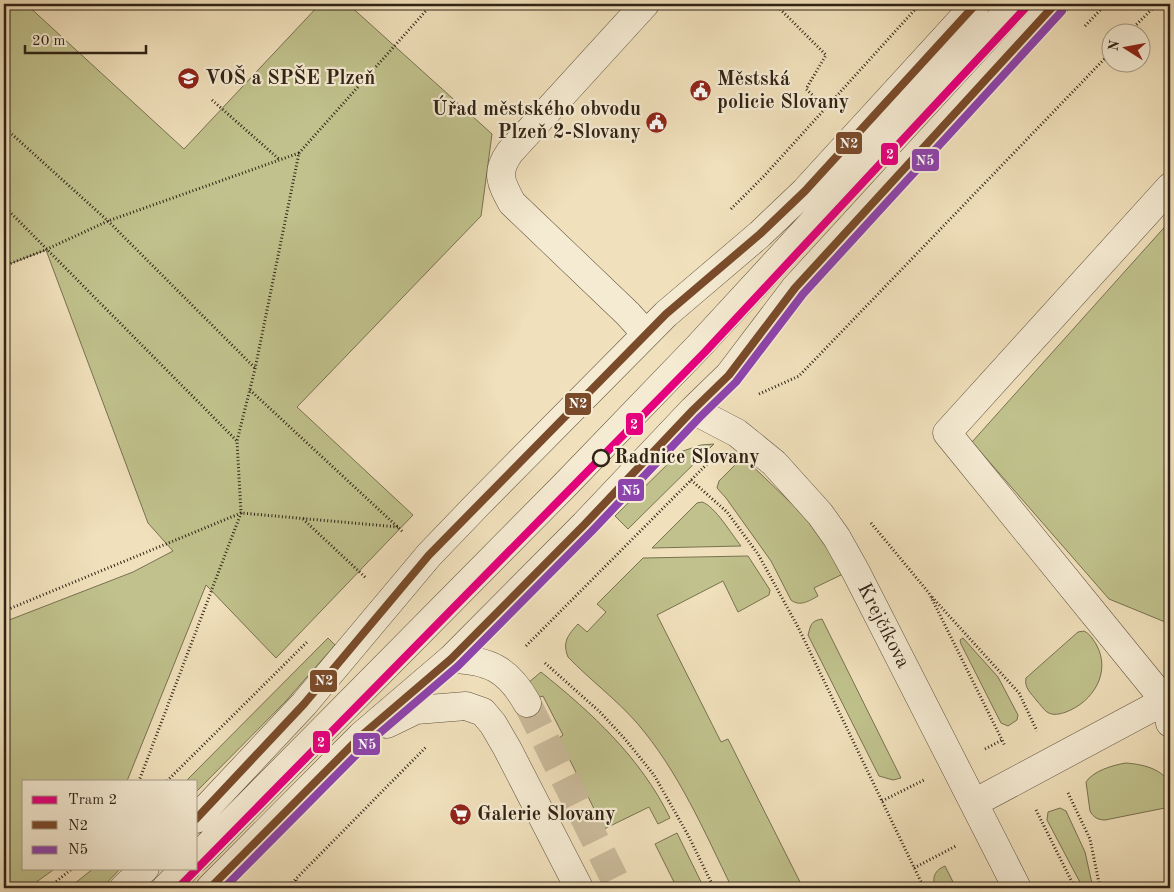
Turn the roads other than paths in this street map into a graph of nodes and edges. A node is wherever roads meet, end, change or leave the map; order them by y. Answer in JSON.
{"nodes":[{"id":1,"x":645,"y":4,"type":"edge"},
{"id":2,"x":976,"y":4,"type":"edge"},
{"id":3,"x":1014,"y":4,"type":"edge"},
{"id":4,"x":1055,"y":4,"type":"edge"},
{"id":5,"x":1170,"y":187,"type":"edge"},
{"id":6,"x":646,"y":334,"type":"junction"},
{"id":7,"x":693,"y":410,"type":"junction"},
{"id":8,"x":450,"y":658,"type":"junction"},
{"id":9,"x":527,"y":703,"type":"tunnel mouth"},
{"id":10,"x":1168,"y":707,"type":"edge"},
{"id":11,"x":361,"y":736,"type":"junction"},
{"id":12,"x":974,"y":802,"type":"junction"},
{"id":13,"x":198,"y":816,"type":"edge"},
{"id":14,"x":198,"y":856,"type":"edge"},
{"id":15,"x":143,"y":870,"type":"edge"},
{"id":16,"x":184,"y":870,"type":"edge"},
{"id":17,"x":124,"y":888,"type":"edge"},
{"id":18,"x":166,"y":888,"type":"edge"},
{"id":19,"x":210,"y":888,"type":"edge"},
{"id":20,"x":578,"y":888,"type":"edge"},
{"id":21,"x":1017,"y":888,"type":"edge"}],
"edges":[{"from":1,"to":6,"type":"street"},
{"from":2,"to":6,"type":"street"},
{"from":3,"to":14,"type":"street"},
{"from":4,"to":7,"type":"street"},
{"from":5,"to":10,"type":"street"},
{"from":6,"to":13,"type":"street"},
{"from":7,"to":8,"type":"street"},
{"from":7,"to":12,"type":"street","name":"Krejčíkova"},
{"from":8,"to":9,"type":"street"},
{"from":8,"to":11,"type":"street"},
{"from":10,"to":12,"type":"street"},
{"from":11,"to":19,"type":"street"},
{"from":11,"to":20,"type":"street"},
{"from":12,"to":21,"type":"street","name":"Krejčíkova"},
{"from":15,"to":17,"type":"street"},
{"from":16,"to":18,"type":"street"}]}
